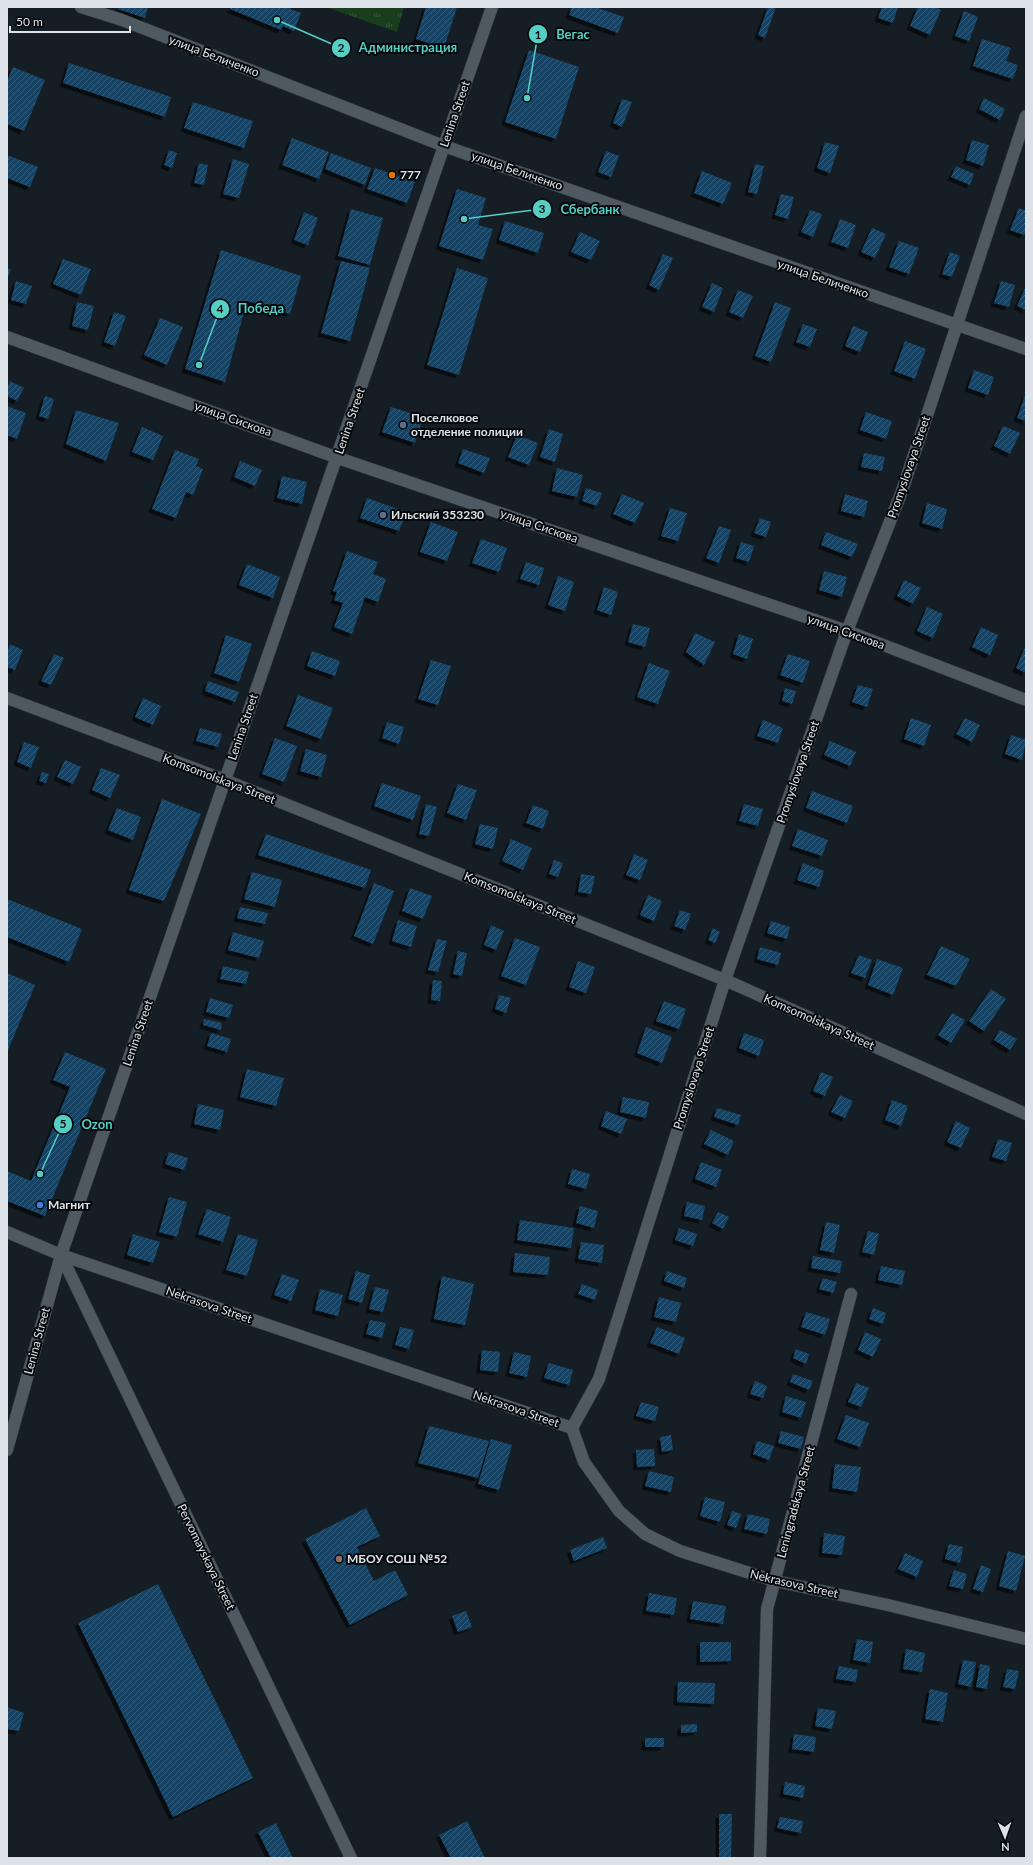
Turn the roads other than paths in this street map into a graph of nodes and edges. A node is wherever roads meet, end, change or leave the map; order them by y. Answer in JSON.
{"nodes":[{"id":1,"x":81,"y":7,"type":"edge"},
{"id":2,"x":492,"y":7,"type":"edge"},
{"id":3,"x":1026,"y":116,"type":"edge"},
{"id":4,"x":444,"y":146,"type":"junction"},
{"id":5,"x":956,"y":326,"type":"junction"},
{"id":6,"x":7,"y":337,"type":"edge"},
{"id":7,"x":1026,"y":349,"type":"edge"},
{"id":8,"x":338,"y":458,"type":"junction"},
{"id":9,"x":847,"y":631,"type":"junction"},
{"id":10,"x":7,"y":698,"type":"edge"},
{"id":11,"x":1026,"y":700,"type":"edge"},
{"id":12,"x":224,"y":780,"type":"junction"},
{"id":13,"x":725,"y":980,"type":"junction"},
{"id":14,"x":1026,"y":1114,"type":"edge"},
{"id":15,"x":7,"y":1232,"type":"edge"},
{"id":16,"x":61,"y":1255,"type":"junction"},
{"id":17,"x":851,"y":1294,"type":"dead end"},
{"id":18,"x":572,"y":1428,"type":"junction"},
{"id":19,"x":7,"y":1450,"type":"edge"},
{"id":20,"x":775,"y":1582,"type":"junction"},
{"id":21,"x":1026,"y":1639,"type":"edge"},
{"id":22,"x":351,"y":1858,"type":"edge"},
{"id":23,"x":760,"y":1858,"type":"edge"}],
"edges":[{"from":1,"to":4,"type":"street","name":"улица Беличенко"},
{"from":2,"to":4,"type":"street","name":"Lenina Street"},
{"from":3,"to":5,"type":"street","name":"Promyslovaya Street"},
{"from":4,"to":5,"type":"street","name":"улица Беличенко"},
{"from":4,"to":8,"type":"street","name":"Lenina Street"},
{"from":5,"to":7,"type":"street","name":"улица Беличенко"},
{"from":5,"to":9,"type":"street","name":"Promyslovaya Street"},
{"from":6,"to":8,"type":"street","name":"улица Сискова"},
{"from":8,"to":9,"type":"street","name":"улица Сискова"},
{"from":8,"to":12,"type":"street","name":"Lenina Street"},
{"from":9,"to":11,"type":"street","name":"улица Сискова"},
{"from":9,"to":13,"type":"street","name":"Promyslovaya Street"},
{"from":10,"to":12,"type":"street","name":"Komsomolskaya Street"},
{"from":12,"to":13,"type":"street","name":"Komsomolskaya Street"},
{"from":12,"to":16,"type":"street","name":"Lenina Street"},
{"from":13,"to":14,"type":"street","name":"Komsomolskaya Street"},
{"from":13,"to":18,"type":"street","name":"Promyslovaya Street"},
{"from":15,"to":16,"type":"street","name":"Nekrasova Street"},
{"from":16,"to":18,"type":"street","name":"Nekrasova Street"},
{"from":16,"to":19,"type":"street","name":"Lenina Street"},
{"from":16,"to":22,"type":"street","name":"Pervomayskaya Street"},
{"from":17,"to":20,"type":"street","name":"Leningradskaya Street"},
{"from":18,"to":20,"type":"street","name":"Nekrasova Street"},
{"from":20,"to":21,"type":"street","name":"Nekrasova Street"},
{"from":20,"to":23,"type":"street","name":"Leningradskaya Street"}]}
